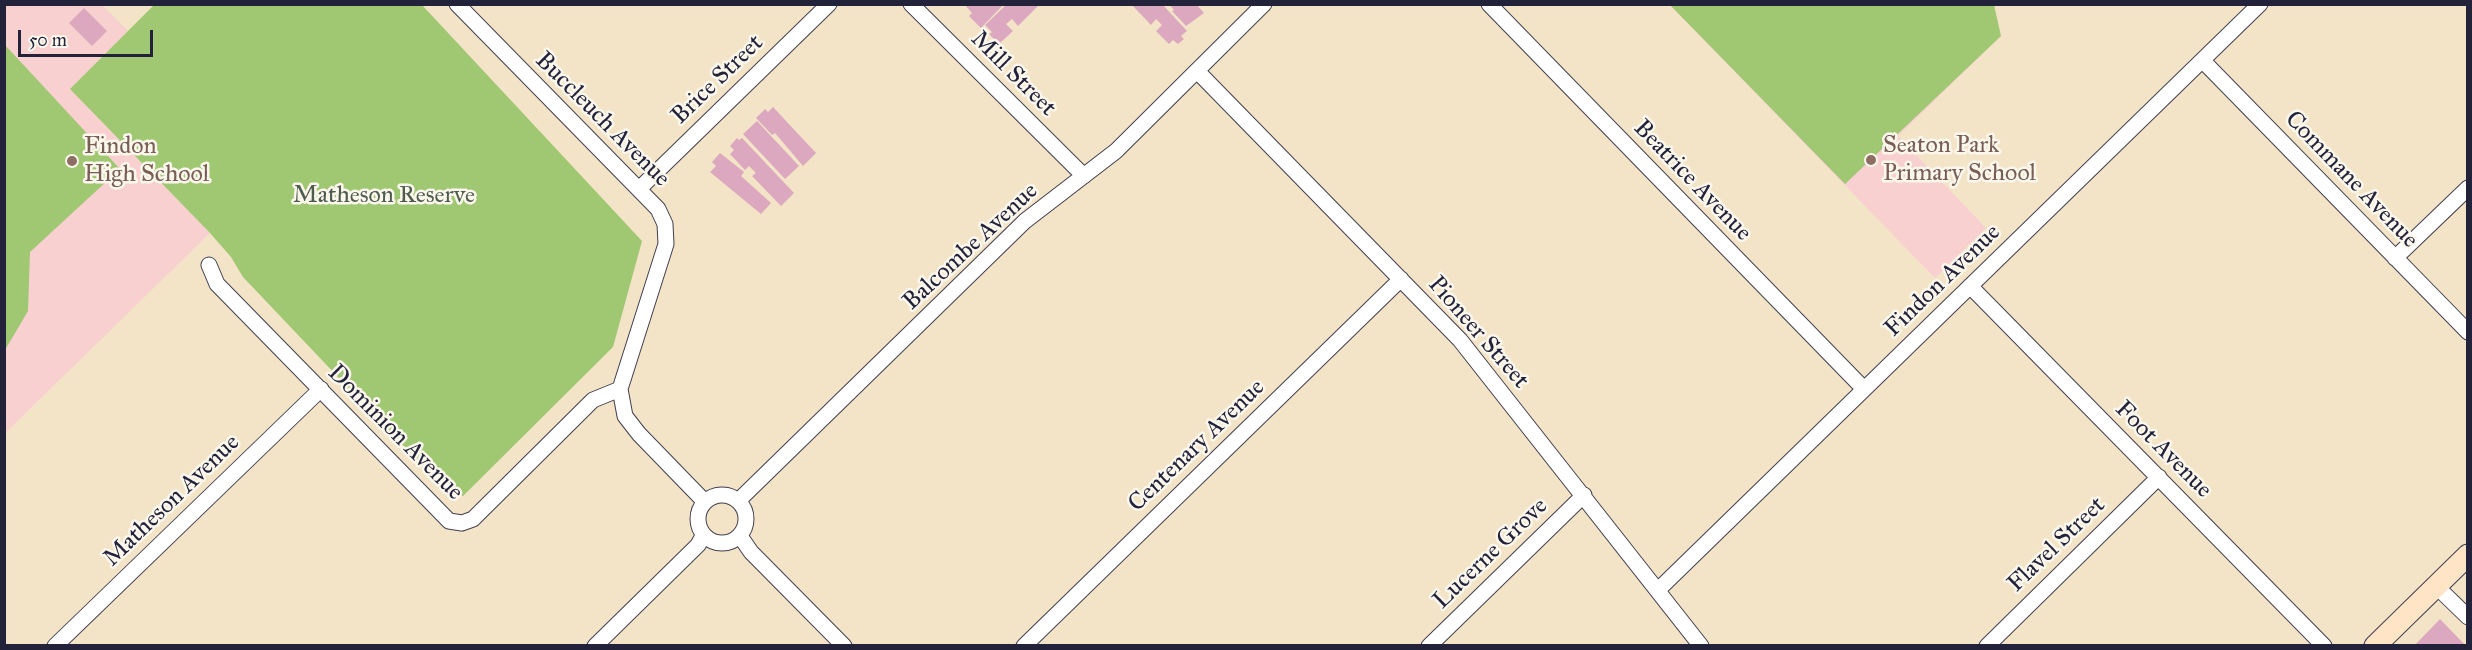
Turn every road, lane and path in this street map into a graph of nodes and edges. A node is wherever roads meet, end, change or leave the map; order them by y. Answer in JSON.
{"nodes":[{"id":1,"x":829,"y":4,"type":"edge"},
{"id":2,"x":911,"y":4,"type":"edge"},
{"id":3,"x":1264,"y":4,"type":"edge"},
{"id":4,"x":1489,"y":4,"type":"edge"},
{"id":5,"x":2255,"y":6,"type":"edge"},
{"id":6,"x":465,"y":7,"type":"edge"},
{"id":7,"x":2203,"y":61,"type":"junction"},
{"id":8,"x":1197,"y":71,"type":"junction"},
{"id":9,"x":1084,"y":176,"type":"junction"},
{"id":10,"x":2468,"y":188,"type":"edge"},
{"id":11,"x":639,"y":189,"type":"junction"},
{"id":12,"x":2395,"y":258,"type":"junction"},
{"id":13,"x":209,"y":265,"type":"dead end"},
{"id":14,"x":1401,"y":279,"type":"junction"},
{"id":15,"x":1970,"y":286,"type":"junction"},
{"id":16,"x":2468,"y":332,"type":"edge"},
{"id":17,"x":321,"y":389,"type":"junction"},
{"id":18,"x":621,"y":389,"type":"junction"},
{"id":19,"x":1864,"y":389,"type":"junction"},
{"id":20,"x":2159,"y":477,"type":"junction"},
{"id":21,"x":1584,"y":495,"type":"junction"},
{"id":22,"x":738,"y":501,"type":"junction"},
{"id":23,"x":705,"y":502,"type":"junction"},
{"id":24,"x":703,"y":536,"type":"junction"},
{"id":25,"x":740,"y":536,"type":"junction"},
{"id":26,"x":2468,"y":555,"type":"edge"},
{"id":27,"x":2436,"y":586,"type":"junction"},
{"id":28,"x":1658,"y":590,"type":"junction"},
{"id":29,"x":2468,"y":617,"type":"edge"},
{"id":30,"x":55,"y":645,"type":"edge"},
{"id":31,"x":595,"y":645,"type":"edge"},
{"id":32,"x":844,"y":645,"type":"edge"},
{"id":33,"x":1024,"y":645,"type":"edge"},
{"id":34,"x":1429,"y":645,"type":"edge"},
{"id":35,"x":1701,"y":645,"type":"edge"},
{"id":36,"x":1987,"y":645,"type":"edge"},
{"id":37,"x":2324,"y":645,"type":"edge"},
{"id":38,"x":2375,"y":645,"type":"edge"}],
"edges":[{"from":1,"to":11,"type":"street","name":"Brice Street"},
{"from":2,"to":9,"type":"street","name":"Mill Street"},
{"from":3,"to":8,"type":"street","name":"Balcombe Avenue"},
{"from":4,"to":19,"type":"street","name":"Beatrice Avenue"},
{"from":5,"to":7,"type":"street","name":"Findon Avenue"},
{"from":6,"to":11,"type":"street","name":"Buccleuch Avenue"},
{"from":7,"to":12,"type":"street","name":"Commane Avenue"},
{"from":7,"to":15,"type":"street","name":"Findon Avenue"},
{"from":8,"to":9,"type":"street","name":"Balcombe Avenue"},
{"from":8,"to":14,"type":"street","name":"Pioneer Street"},
{"from":9,"to":22,"type":"street","name":"Balcombe Avenue"},
{"from":10,"to":12,"type":"street"},
{"from":11,"to":18,"type":"street","name":"Buccleuch Avenue"},
{"from":12,"to":16,"type":"street","name":"Commane Avenue"},
{"from":13,"to":17,"type":"street","name":"Dominion Avenue"},
{"from":14,"to":21,"type":"street","name":"Pioneer Street"},
{"from":14,"to":33,"type":"street","name":"Centenary Avenue"},
{"from":15,"to":19,"type":"street","name":"Findon Avenue"},
{"from":15,"to":20,"type":"street","name":"Foot Avenue"},
{"from":17,"to":18,"type":"street","name":"Dominion Avenue"},
{"from":17,"to":30,"type":"street","name":"Matheson Avenue"},
{"from":18,"to":23,"type":"street","name":"Buccleuch Avenue"},
{"from":19,"to":28,"type":"street","name":"Findon Avenue"},
{"from":20,"to":36,"type":"street","name":"Flavel Street"},
{"from":20,"to":37,"type":"street","name":"Foot Avenue"},
{"from":21,"to":28,"type":"street","name":"Pioneer Street"},
{"from":21,"to":34,"type":"street","name":"Lucerne Grove"},
{"from":22,"to":23,"type":"street"},
{"from":22,"to":25,"type":"street"},
{"from":23,"to":24,"type":"street"},
{"from":24,"to":25,"type":"street"},
{"from":24,"to":31,"type":"street"},
{"from":25,"to":32,"type":"street"},
{"from":26,"to":27,"type":"main road"},
{"from":27,"to":29,"type":"street"},
{"from":27,"to":38,"type":"main road"},
{"from":28,"to":35,"type":"street","name":"Pioneer Street"}]}
